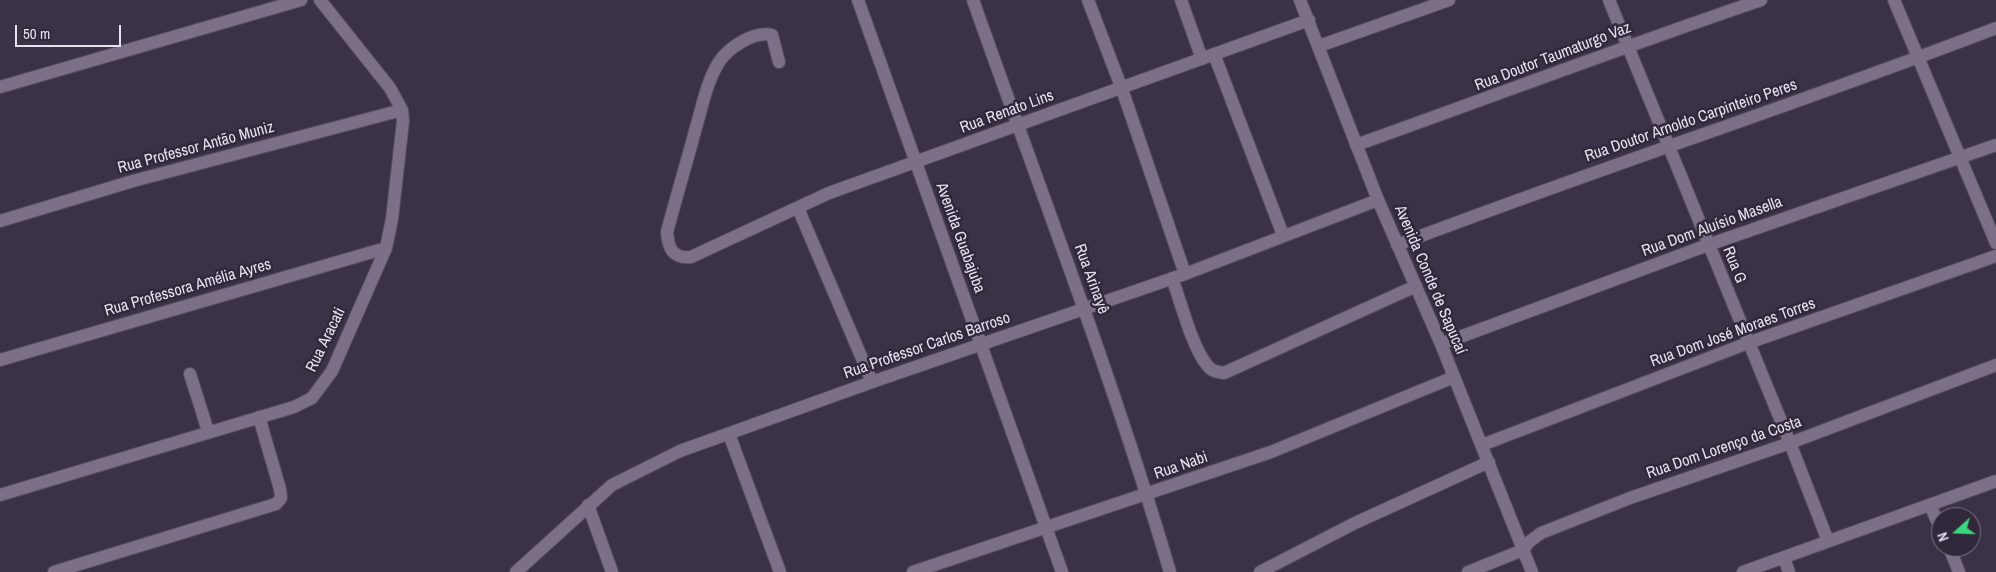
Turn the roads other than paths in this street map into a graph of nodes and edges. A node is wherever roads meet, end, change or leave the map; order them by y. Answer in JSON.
{"nodes":[{"id":1,"x":301,"y":0,"type":"edge"},
{"id":2,"x":320,"y":0,"type":"edge"},
{"id":3,"x":858,"y":0,"type":"edge"},
{"id":4,"x":973,"y":0,"type":"edge"},
{"id":5,"x":1088,"y":0,"type":"edge"},
{"id":6,"x":1181,"y":0,"type":"edge"},
{"id":7,"x":1300,"y":0,"type":"edge"},
{"id":8,"x":1449,"y":0,"type":"edge"},
{"id":9,"x":1610,"y":0,"type":"edge"},
{"id":10,"x":1761,"y":0,"type":"edge"},
{"id":11,"x":1894,"y":0,"type":"edge"},
{"id":12,"x":1309,"y":20,"type":"junction"},
{"id":13,"x":1996,"y":28,"type":"edge"},
{"id":14,"x":1627,"y":45,"type":"junction"},
{"id":15,"x":1319,"y":46,"type":"junction"},
{"id":16,"x":1208,"y":56,"type":"junction"},
{"id":17,"x":1918,"y":58,"type":"junction"},
{"id":18,"x":779,"y":62,"type":"dead end"},
{"id":19,"x":0,"y":87,"type":"edge"},
{"id":20,"x":1122,"y":89,"type":"junction"},
{"id":21,"x":402,"y":110,"type":"junction"},
{"id":22,"x":1017,"y":125,"type":"junction"},
{"id":23,"x":1356,"y":145,"type":"junction"},
{"id":24,"x":1996,"y":145,"type":"edge"},
{"id":25,"x":1669,"y":147,"type":"junction"},
{"id":26,"x":1962,"y":158,"type":"junction"},
{"id":27,"x":916,"y":162,"type":"junction"},
{"id":28,"x":1378,"y":200,"type":"junction"},
{"id":29,"x":798,"y":208,"type":"junction"},
{"id":30,"x":0,"y":221,"type":"edge"},
{"id":31,"x":1283,"y":235,"type":"junction"},
{"id":32,"x":1996,"y":243,"type":"edge"},
{"id":33,"x":1397,"y":245,"type":"junction"},
{"id":34,"x":1708,"y":245,"type":"junction"},
{"id":35,"x":386,"y":248,"type":"junction"},
{"id":36,"x":1996,"y":256,"type":"edge"},
{"id":37,"x":1185,"y":274,"type":"junction"},
{"id":38,"x":1172,"y":278,"type":"junction"},
{"id":39,"x":1416,"y":286,"type":"junction"},
{"id":40,"x":1085,"y":308,"type":"junction"},
{"id":41,"x":1748,"y":343,"type":"junction"},
{"id":42,"x":1441,"y":344,"type":"junction"},
{"id":43,"x":981,"y":345,"type":"junction"},
{"id":44,"x":0,"y":360,"type":"edge"},
{"id":45,"x":1996,"y":365,"type":"edge"},
{"id":46,"x":190,"y":374,"type":"dead end"},
{"id":47,"x":1454,"y":377,"type":"junction"},
{"id":48,"x":872,"y":382,"type":"junction"},
{"id":49,"x":259,"y":417,"type":"junction"},
{"id":50,"x":208,"y":431,"type":"junction"},
{"id":51,"x":728,"y":434,"type":"junction"},
{"id":52,"x":1790,"y":443,"type":"junction"},
{"id":53,"x":1482,"y":445,"type":"junction"},
{"id":54,"x":1489,"y":462,"type":"junction"},
{"id":55,"x":1996,"y":481,"type":"edge"},
{"id":56,"x":1147,"y":494,"type":"junction"},
{"id":57,"x":0,"y":496,"type":"edge"},
{"id":58,"x":1930,"y":505,"type":"joint"},
{"id":59,"x":588,"y":506,"type":"junction"},
{"id":60,"x":1046,"y":528,"type":"junction"},
{"id":61,"x":1828,"y":541,"type":"junction"},
{"id":62,"x":1523,"y":550,"type":"junction"},
{"id":63,"x":1953,"y":557,"type":"edge"},
{"id":64,"x":1784,"y":558,"type":"junction"},
{"id":65,"x":944,"y":567,"type":"edge"},
{"id":66,"x":54,"y":572,"type":"edge"},
{"id":67,"x":516,"y":572,"type":"edge"},
{"id":68,"x":612,"y":572,"type":"edge"},
{"id":69,"x":780,"y":572,"type":"edge"},
{"id":70,"x":913,"y":572,"type":"edge"},
{"id":71,"x":1062,"y":572,"type":"edge"},
{"id":72,"x":1170,"y":572,"type":"edge"},
{"id":73,"x":1260,"y":572,"type":"edge"},
{"id":74,"x":1468,"y":572,"type":"edge"},
{"id":75,"x":1532,"y":572,"type":"edge"},
{"id":76,"x":1743,"y":572,"type":"edge"},
{"id":77,"x":1789,"y":572,"type":"edge"},
{"id":78,"x":1960,"y":572,"type":"edge"}],
"edges":[{"from":1,"to":19,"type":"street"},
{"from":2,"to":21,"type":"street"},
{"from":3,"to":27,"type":"street","name":"Avenida Guabajuba"},
{"from":4,"to":22,"type":"street","name":"Rua Arinayê"},
{"from":5,"to":20,"type":"street"},
{"from":6,"to":16,"type":"street"},
{"from":7,"to":12,"type":"street","name":"Avenida Conde de Sapucaí"},
{"from":8,"to":15,"type":"street"},
{"from":9,"to":14,"type":"street","name":"Rua G"},
{"from":10,"to":14,"type":"street","name":"Rua Doutor Taumaturgo Vaz"},
{"from":11,"to":17,"type":"street"},
{"from":12,"to":15,"type":"street","name":"Avenida Conde de Sapucaí"},
{"from":12,"to":16,"type":"street","name":"Rua Renato Lins"},
{"from":13,"to":17,"type":"street","name":"Rua Doutor Arnoldo Carpinteiro Peres"},
{"from":14,"to":23,"type":"street","name":"Rua Doutor Taumaturgo Vaz"},
{"from":14,"to":25,"type":"street","name":"Rua G"},
{"from":15,"to":23,"type":"street","name":"Avenida Conde de Sapucaí"},
{"from":16,"to":20,"type":"street","name":"Rua Renato Lins"},
{"from":16,"to":31,"type":"street"},
{"from":17,"to":25,"type":"street","name":"Rua Doutor Arnoldo Carpinteiro Peres"},
{"from":17,"to":26,"type":"street"},
{"from":18,"to":29,"type":"street","name":"Rua Renato Lins"},
{"from":20,"to":22,"type":"street","name":"Rua Renato Lins"},
{"from":20,"to":37,"type":"street"},
{"from":21,"to":30,"type":"street","name":"Rua Professor Antão Muniz"},
{"from":21,"to":35,"type":"street","name":"Rua Aracati"},
{"from":22,"to":27,"type":"street","name":"Rua Renato Lins"},
{"from":22,"to":40,"type":"street","name":"Rua Arinayê"},
{"from":23,"to":28,"type":"street","name":"Avenida Conde de Sapucaí"},
{"from":24,"to":26,"type":"street","name":"Rua Dom Aluísio Masella"},
{"from":25,"to":33,"type":"street","name":"Rua Doutor Arnoldo Carpinteiro Peres"},
{"from":25,"to":34,"type":"street","name":"Rua G"},
{"from":26,"to":32,"type":"street"},
{"from":26,"to":34,"type":"street","name":"Rua Dom Aluísio Masella"},
{"from":27,"to":29,"type":"street","name":"Rua Renato Lins"},
{"from":27,"to":43,"type":"street","name":"Avenida Guabajuba"},
{"from":28,"to":31,"type":"street","name":"Rua Professor Carlos Barroso"},
{"from":28,"to":33,"type":"street","name":"Avenida Conde de Sapucaí"},
{"from":29,"to":48,"type":"street"},
{"from":31,"to":37,"type":"street","name":"Rua Professor Carlos Barroso"},
{"from":33,"to":39,"type":"street","name":"Avenida Conde de Sapucaí"},
{"from":34,"to":41,"type":"street","name":"Rua G"},
{"from":34,"to":42,"type":"street","name":"Rua Dom Aluísio Masella"},
{"from":35,"to":44,"type":"street","name":"Rua Professora Amélia Ayres"},
{"from":35,"to":49,"type":"street","name":"Rua Aracati"},
{"from":36,"to":41,"type":"street","name":"Rua Dom José Moraes Torres"},
{"from":37,"to":38,"type":"street","name":"Rua Professor Carlos Barroso"},
{"from":38,"to":39,"type":"street"},
{"from":38,"to":40,"type":"street","name":"Rua Professor Carlos Barroso"},
{"from":39,"to":42,"type":"street","name":"Avenida Conde de Sapucaí"},
{"from":40,"to":43,"type":"street","name":"Rua Professor Carlos Barroso"},
{"from":40,"to":56,"type":"street","name":"Rua Arinayê"},
{"from":41,"to":52,"type":"street","name":"Rua G"},
{"from":41,"to":53,"type":"street","name":"Rua Dom José Moraes Torres"},
{"from":42,"to":47,"type":"street","name":"Avenida Conde de Sapucaí"},
{"from":43,"to":48,"type":"street","name":"Rua Professor Carlos Barroso"},
{"from":43,"to":60,"type":"street","name":"Avenida Guabajuba"},
{"from":45,"to":52,"type":"street","name":"Rua Dom Lorenço da Costa"},
{"from":46,"to":50,"type":"street"},
{"from":47,"to":53,"type":"street","name":"Avenida Conde de Sapucaí"},
{"from":47,"to":56,"type":"street","name":"Rua Nabi"},
{"from":48,"to":51,"type":"street","name":"Rua Professor Carlos Barroso"},
{"from":49,"to":50,"type":"street","name":"Rua Aracati"},
{"from":49,"to":66,"type":"street"},
{"from":50,"to":57,"type":"street","name":"Rua Aracati"},
{"from":51,"to":59,"type":"street","name":"Rua Professor Carlos Barroso"},
{"from":51,"to":69,"type":"street"},
{"from":52,"to":61,"type":"street","name":"Rua G"},
{"from":52,"to":62,"type":"street","name":"Rua Dom Lorenço da Costa"},
{"from":53,"to":54,"type":"street","name":"Avenida Conde de Sapucaí"},
{"from":54,"to":62,"type":"street","name":"Avenida Conde de Sapucaí"},
{"from":54,"to":73,"type":"street"},
{"from":55,"to":58,"type":"street"},
{"from":56,"to":60,"type":"street","name":"Rua Nabi"},
{"from":56,"to":72,"type":"street","name":"Rua Arinayê"},
{"from":58,"to":61,"type":"street"},
{"from":59,"to":67,"type":"street","name":"Rua Professor Carlos Barroso"},
{"from":59,"to":68,"type":"street"},
{"from":60,"to":65,"type":"street","name":"Rua Nabi"},
{"from":60,"to":71,"type":"street","name":"Avenida Guabajuba"},
{"from":61,"to":64,"type":"street"},
{"from":62,"to":74,"type":"street","name":"Rua Dom Lorenço da Costa"},
{"from":62,"to":75,"type":"street","name":"Avenida Conde de Sapucaí"},
{"from":63,"to":78,"type":"street"},
{"from":64,"to":76,"type":"street"},
{"from":64,"to":77,"type":"street"},
{"from":65,"to":70,"type":"street","name":"Rua Nabi"}]}
